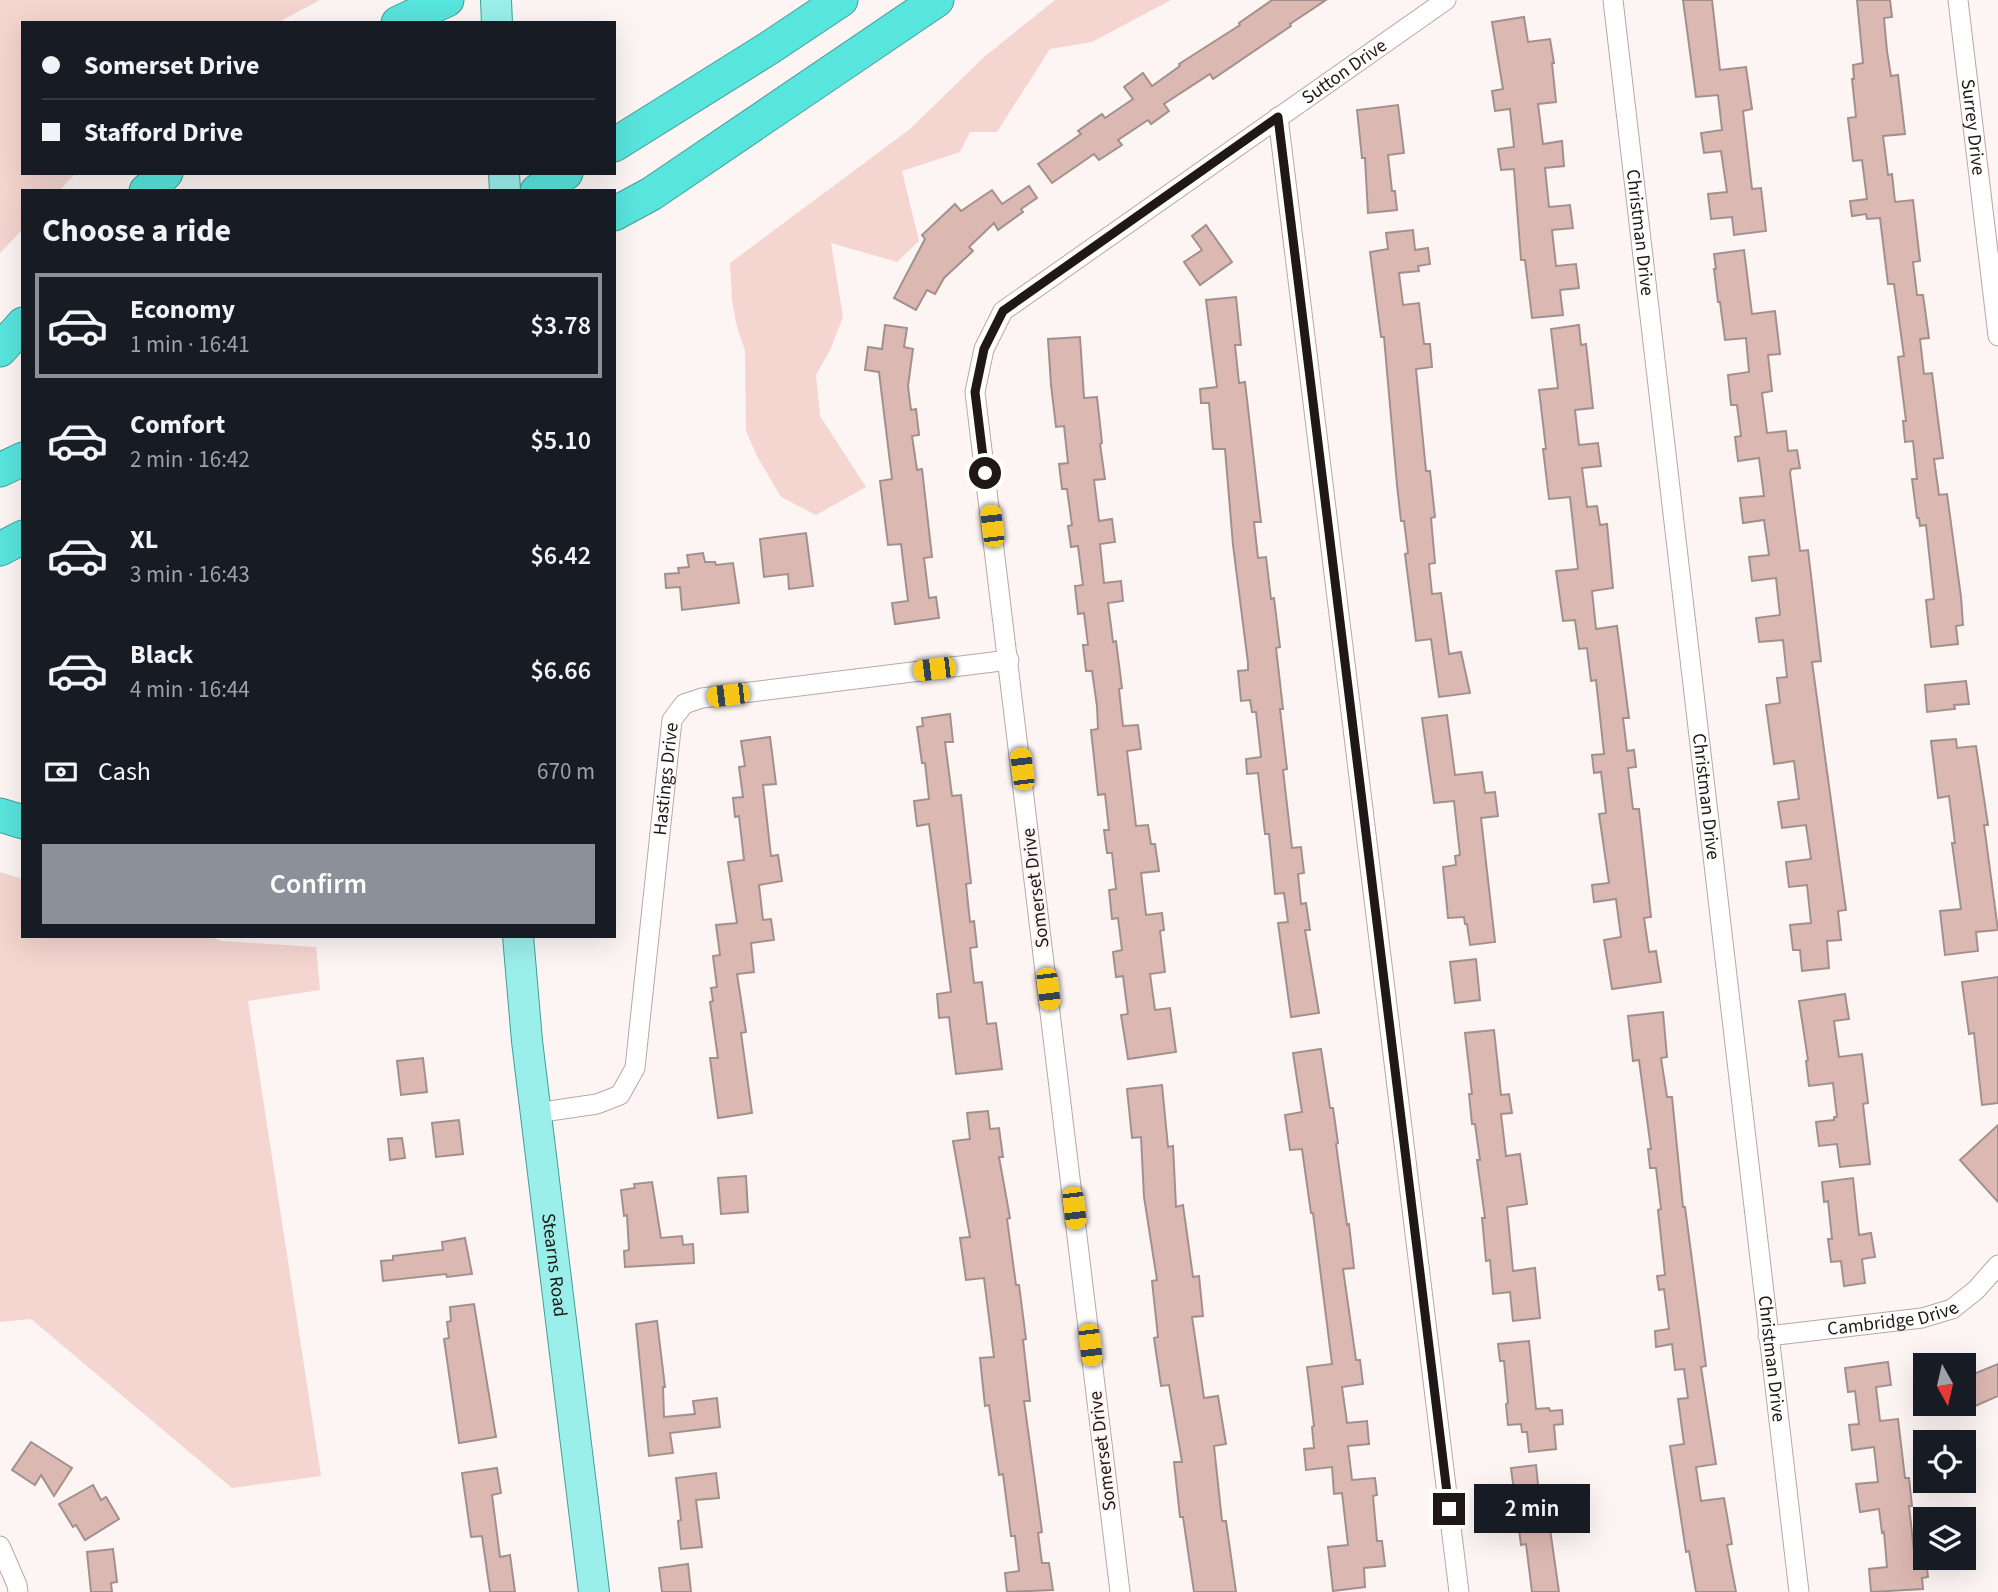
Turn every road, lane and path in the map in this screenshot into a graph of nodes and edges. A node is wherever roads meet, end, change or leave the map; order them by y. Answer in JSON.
{"nodes":[{"id":1,"x":447,"y":0,"type":"edge"},
{"id":2,"x":496,"y":0,"type":"edge"},
{"id":3,"x":841,"y":0,"type":"edge"},
{"id":4,"x":937,"y":0,"type":"edge"},
{"id":5,"x":1446,"y":0,"type":"edge"},
{"id":6,"x":1613,"y":0,"type":"edge"},
{"id":7,"x":1958,"y":0,"type":"edge"},
{"id":8,"x":402,"y":21,"type":"edge"},
{"id":9,"x":497,"y":21,"type":"edge"},
{"id":10,"x":1278,"y":117,"type":"junction"},
{"id":11,"x":616,"y":144,"type":"edge"},
{"id":12,"x":164,"y":175,"type":"edge"},
{"id":13,"x":563,"y":175,"type":"edge"},
{"id":14,"x":148,"y":189,"type":"edge"},
{"id":15,"x":540,"y":189,"type":"edge"},
{"id":16,"x":616,"y":214,"type":"edge"},
{"id":17,"x":21,"y":326,"type":"edge"},
{"id":18,"x":1998,"y":336,"type":"edge"},
{"id":19,"x":0,"y":350,"type":"edge"},
{"id":20,"x":975,"y":392,"type":"joint"},
{"id":21,"x":21,"y":460,"type":"edge"},
{"id":22,"x":0,"y":470,"type":"edge"},
{"id":23,"x":21,"y":538,"type":"edge"},
{"id":24,"x":0,"y":549,"type":"edge"},
{"id":25,"x":1009,"y":660,"type":"junction"},
{"id":26,"x":0,"y":815,"type":"edge"},
{"id":27,"x":21,"y":821,"type":"edge"},
{"id":28,"x":518,"y":938,"type":"edge"},
{"id":29,"x":536,"y":1113,"type":"junction"},
{"id":30,"x":1998,"y":1265,"type":"edge"},
{"id":31,"x":1768,"y":1336,"type":"junction"},
{"id":32,"x":0,"y":1546,"type":"edge"},
{"id":33,"x":18,"y":1592,"type":"edge"},
{"id":34,"x":594,"y":1592,"type":"edge"},
{"id":35,"x":1120,"y":1592,"type":"edge"},
{"id":36,"x":1459,"y":1592,"type":"edge"},
{"id":37,"x":1799,"y":1592,"type":"edge"}],
"edges":[{"from":1,"to":8,"type":"highway"},
{"from":2,"to":9,"type":"main road"},
{"from":3,"to":11,"type":"highway"},
{"from":4,"to":16,"type":"highway"},
{"from":5,"to":10,"type":"street","name":"Sutton Drive"},
{"from":6,"to":31,"type":"street","name":"Christman Drive"},
{"from":7,"to":18,"type":"street","name":"Surrey Drive"},
{"from":10,"to":20,"type":"street","name":"Sutton Drive"},
{"from":10,"to":36,"type":"street"},
{"from":12,"to":14,"type":"highway"},
{"from":13,"to":15,"type":"highway"},
{"from":17,"to":19,"type":"highway"},
{"from":20,"to":25,"type":"street","name":"Somerset Drive"},
{"from":21,"to":22,"type":"highway"},
{"from":23,"to":24,"type":"highway"},
{"from":25,"to":29,"type":"street","name":"Hastings Drive"},
{"from":25,"to":35,"type":"street","name":"Somerset Drive"},
{"from":26,"to":27,"type":"highway"},
{"from":28,"to":29,"type":"main road","name":"Stearns Road"},
{"from":29,"to":34,"type":"main road","name":"Stearns Road"},
{"from":30,"to":31,"type":"street","name":"Cambridge Drive"},
{"from":31,"to":37,"type":"street","name":"Christman Drive"},
{"from":32,"to":33,"type":"street"}]}
